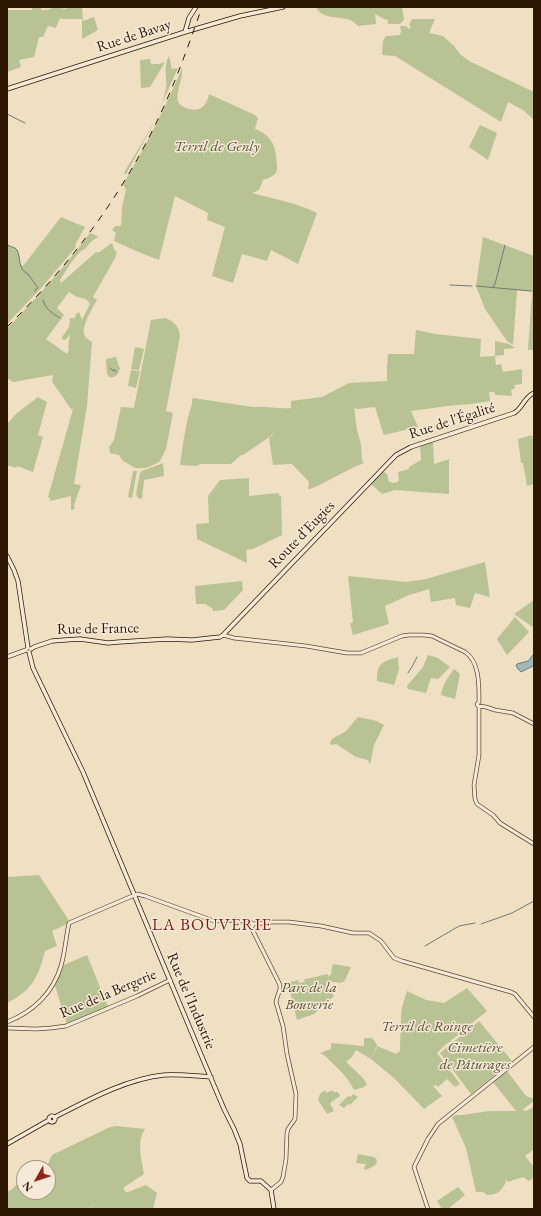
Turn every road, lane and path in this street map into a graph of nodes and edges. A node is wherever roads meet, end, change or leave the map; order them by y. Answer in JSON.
{"nodes":[{"id":1,"x":196,"y":7,"type":"edge"},
{"id":2,"x":283,"y":7,"type":"edge"},
{"id":3,"x":185,"y":32,"type":"junction"},
{"id":4,"x":7,"y":89,"type":"edge"},
{"id":5,"x":534,"y":393,"type":"edge"},
{"id":6,"x":400,"y":452,"type":"joint"},
{"id":7,"x":7,"y":556,"type":"edge"},
{"id":8,"x":223,"y":635,"type":"junction"},
{"id":9,"x":29,"y":650,"type":"junction"},
{"id":10,"x":7,"y":657,"type":"edge"},
{"id":11,"x":480,"y":705,"type":"junction"},
{"id":12,"x":534,"y":724,"type":"edge"},
{"id":13,"x":534,"y":844,"type":"edge"},
{"id":14,"x":135,"y":896,"type":"junction"},
{"id":15,"x":252,"y":926,"type":"junction"},
{"id":16,"x":170,"y":980,"type":"junction"},
{"id":17,"x":534,"y":1017,"type":"edge"},
{"id":18,"x":7,"y":1022,"type":"edge"},
{"id":19,"x":7,"y":1028,"type":"edge"},
{"id":20,"x":534,"y":1047,"type":"edge"},
{"id":21,"x":211,"y":1078,"type":"junction"},
{"id":22,"x":7,"y":1144,"type":"edge"},
{"id":23,"x":271,"y":1190,"type":"junction"},
{"id":24,"x":274,"y":1209,"type":"edge"},
{"id":25,"x":428,"y":1209,"type":"edge"}],
"edges":[{"from":1,"to":3,"type":"main road"},
{"from":2,"to":3,"type":"main road","name":"Rue de Bavay"},
{"from":3,"to":4,"type":"main road","name":"Rue de Bavay"},
{"from":5,"to":6,"type":"main road","name":"Rue de l'Égalité"},
{"from":6,"to":8,"type":"main road","name":"Route d'Eugies"},
{"from":7,"to":9,"type":"main road","name":"Rue de l'Industrie"},
{"from":8,"to":9,"type":"main road","name":"Rue de France"},
{"from":8,"to":11,"type":"street"},
{"from":9,"to":10,"type":"main road","name":"Rue de France"},
{"from":9,"to":14,"type":"main road","name":"Rue de l'Industrie"},
{"from":11,"to":12,"type":"street"},
{"from":11,"to":13,"type":"street"},
{"from":14,"to":15,"type":"street"},
{"from":14,"to":16,"type":"main road","name":"Rue de l'Industrie"},
{"from":14,"to":18,"type":"street"},
{"from":15,"to":17,"type":"street"},
{"from":15,"to":23,"type":"street"},
{"from":16,"to":19,"type":"street","name":"Rue de la Bergerie"},
{"from":16,"to":21,"type":"main road","name":"Rue de l'Industrie"},
{"from":20,"to":25,"type":"street"},
{"from":21,"to":22,"type":"main road"},
{"from":21,"to":23,"type":"main road","name":"Rue de l'Industrie"},
{"from":23,"to":24,"type":"main road"}]}
